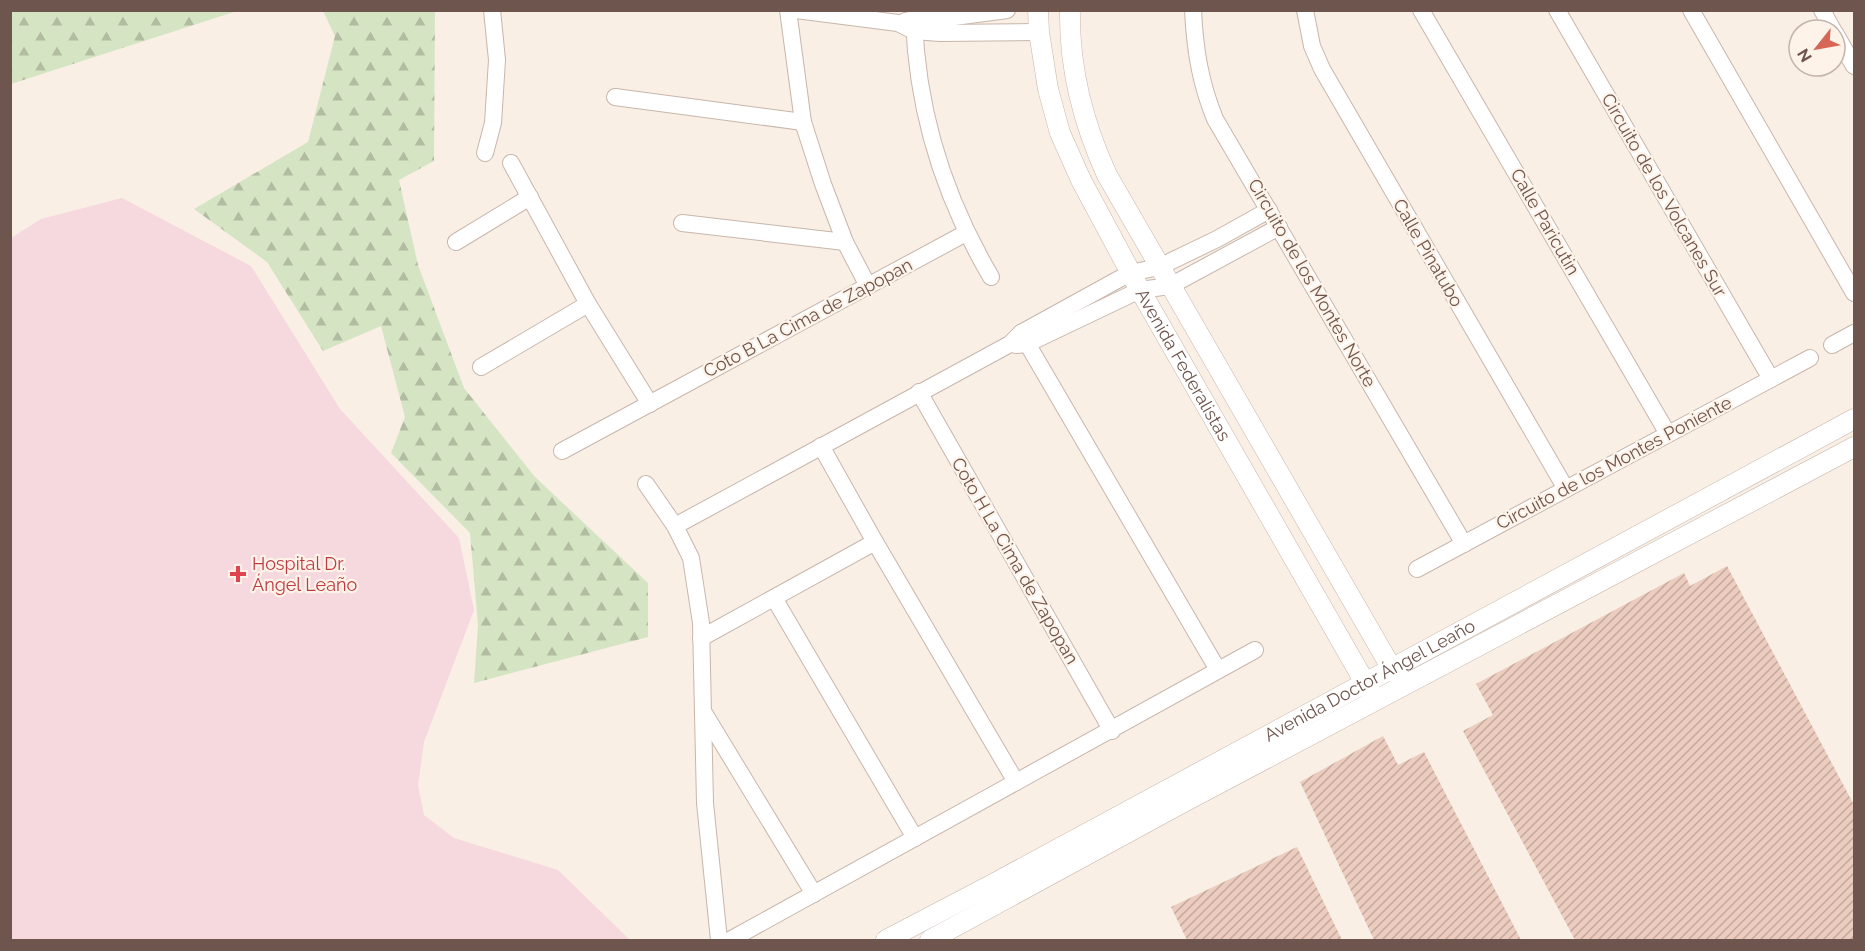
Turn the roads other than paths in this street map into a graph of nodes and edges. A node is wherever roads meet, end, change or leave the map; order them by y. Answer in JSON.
{"nodes":[{"id":1,"x":505,"y":10,"type":"edge"},
{"id":2,"x":788,"y":10,"type":"edge"},
{"id":3,"x":796,"y":10,"type":"edge"},
{"id":4,"x":1007,"y":10,"type":"edge"},
{"id":5,"x":1038,"y":10,"type":"edge"},
{"id":6,"x":1070,"y":10,"type":"edge"},
{"id":7,"x":1193,"y":10,"type":"edge"},
{"id":8,"x":1305,"y":10,"type":"edge"},
{"id":9,"x":1421,"y":10,"type":"edge"},
{"id":10,"x":1557,"y":10,"type":"edge"},
{"id":11,"x":1691,"y":10,"type":"edge"},
{"id":12,"x":493,"y":17,"type":"edge"},
{"id":13,"x":909,"y":24,"type":"junction"},
{"id":14,"x":1039,"y":32,"type":"junction"},
{"id":15,"x":615,"y":96,"type":"dead end"},
{"id":16,"x":803,"y":122,"type":"junction"},
{"id":17,"x":486,"y":153,"type":"dead end"},
{"id":18,"x":512,"y":163,"type":"dead end"},
{"id":19,"x":530,"y":197,"type":"junction"},
{"id":20,"x":1269,"y":210,"type":"junction"},
{"id":21,"x":681,"y":223,"type":"dead end"},
{"id":22,"x":1279,"y":227,"type":"junction"},
{"id":23,"x":966,"y":233,"type":"junction"},
{"id":24,"x":456,"y":242,"type":"dead end"},
{"id":25,"x":845,"y":242,"type":"junction"},
{"id":26,"x":1205,"y":245,"type":"junction"},
{"id":27,"x":1215,"y":262,"type":"junction"},
{"id":28,"x":1159,"y":267,"type":"junction"},
{"id":29,"x":1130,"y":273,"type":"junction"},
{"id":30,"x":991,"y":277,"type":"dead end"},
{"id":31,"x":868,"y":286,"type":"junction"},
{"id":32,"x":1170,"y":286,"type":"junction"},
{"id":33,"x":1140,"y":291,"type":"junction"},
{"id":34,"x":1854,"y":293,"type":"edge"},
{"id":35,"x":588,"y":304,"type":"junction"},
{"id":36,"x":1854,"y":333,"type":"edge"},
{"id":37,"x":1020,"y":340,"type":"junction"},
{"id":38,"x":1832,"y":345,"type":"dead end"},
{"id":39,"x":1810,"y":358,"type":"dead end"},
{"id":40,"x":481,"y":367,"type":"dead end"},
{"id":41,"x":1771,"y":379,"type":"junction"},
{"id":42,"x":919,"y":392,"type":"junction"},
{"id":43,"x":650,"y":404,"type":"junction"},
{"id":44,"x":1854,"y":419,"type":"edge"},
{"id":45,"x":1668,"y":434,"type":"junction"},
{"id":46,"x":821,"y":446,"type":"junction"},
{"id":47,"x":1854,"y":447,"type":"edge"},
{"id":48,"x":562,"y":451,"type":"dead end"},
{"id":49,"x":646,"y":484,"type":"dead end"},
{"id":50,"x":1566,"y":489,"type":"junction"},
{"id":51,"x":675,"y":526,"type":"junction"},
{"id":52,"x":875,"y":542,"type":"junction"},
{"id":53,"x":1464,"y":544,"type":"junction"},
{"id":54,"x":1417,"y":569,"type":"dead end"},
{"id":55,"x":1557,"y":579,"type":"junction"},
{"id":56,"x":774,"y":598,"type":"junction"},
{"id":57,"x":1568,"y":599,"type":"junction"},
{"id":58,"x":701,"y":638,"type":"junction"},
{"id":59,"x":1255,"y":650,"type":"dead end"},
{"id":60,"x":1392,"y":669,"type":"junction"},
{"id":61,"x":1218,"y":670,"type":"junction"},
{"id":62,"x":1365,"y":684,"type":"junction"},
{"id":63,"x":1406,"y":685,"type":"junction"},
{"id":64,"x":1376,"y":701,"type":"junction"},
{"id":65,"x":703,"y":710,"type":"junction"},
{"id":66,"x":1112,"y":730,"type":"junction"},
{"id":67,"x":1016,"y":782,"type":"junction"},
{"id":68,"x":915,"y":838,"type":"junction"},
{"id":69,"x":814,"y":894,"type":"junction"},
{"id":70,"x":719,"y":940,"type":"edge"},
{"id":71,"x":730,"y":940,"type":"edge"},
{"id":72,"x":886,"y":940,"type":"edge"},
{"id":73,"x":930,"y":940,"type":"edge"}],
"edges":[{"from":1,"to":12,"type":"street"},
{"from":2,"to":16,"type":"street"},
{"from":3,"to":13,"type":"street"},
{"from":4,"to":13,"type":"street"},
{"from":5,"to":14,"type":"street","name":"Avenida Federalistas"},
{"from":6,"to":28,"type":"street","name":"Avenida Federalistas"},
{"from":7,"to":20,"type":"street","name":"Circuito de los Montes Norte"},
{"from":8,"to":50,"type":"street","name":"Calle Pinatubo"},
{"from":9,"to":45,"type":"street","name":"Calle Paricutin"},
{"from":10,"to":41,"type":"street","name":"Circuito de los Volcanes Sur"},
{"from":11,"to":34,"type":"street"},
{"from":12,"to":17,"type":"street"},
{"from":13,"to":14,"type":"street"},
{"from":13,"to":23,"type":"street"},
{"from":14,"to":29,"type":"street","name":"Avenida Federalistas"},
{"from":15,"to":16,"type":"street"},
{"from":16,"to":25,"type":"street"},
{"from":18,"to":19,"type":"street"},
{"from":19,"to":24,"type":"street"},
{"from":19,"to":35,"type":"street"},
{"from":20,"to":22,"type":"street","name":"Circuito de los Montes Norte"},
{"from":20,"to":26,"type":"street"},
{"from":21,"to":25,"type":"street"},
{"from":22,"to":27,"type":"street"},
{"from":22,"to":53,"type":"street","name":"Circuito de los Montes Norte"},
{"from":23,"to":30,"type":"street"},
{"from":23,"to":31,"type":"street","name":"Coto B La Cima de Zapopan"},
{"from":25,"to":31,"type":"street"},
{"from":26,"to":27,"type":"street"},
{"from":26,"to":28,"type":"street"},
{"from":27,"to":32,"type":"street"},
{"from":28,"to":29,"type":"street"},
{"from":28,"to":32,"type":"street","name":"Avenida Federalistas"},
{"from":29,"to":33,"type":"street","name":"Avenida Federalistas"},
{"from":29,"to":37,"type":"street"},
{"from":31,"to":43,"type":"street","name":"Coto B La Cima de Zapopan"},
{"from":32,"to":33,"type":"street"},
{"from":32,"to":60,"type":"street","name":"Avenida Federalistas"},
{"from":33,"to":37,"type":"street"},
{"from":33,"to":62,"type":"street","name":"Avenida Federalistas"},
{"from":35,"to":40,"type":"street"},
{"from":35,"to":43,"type":"street"},
{"from":36,"to":38,"type":"street"},
{"from":37,"to":42,"type":"street"},
{"from":37,"to":61,"type":"street"},
{"from":39,"to":41,"type":"street","name":"Circuito de los Montes Poniente"},
{"from":41,"to":45,"type":"street","name":"Circuito de los Montes Poniente"},
{"from":42,"to":46,"type":"street"},
{"from":42,"to":66,"type":"street","name":"Coto H La Cima de Zapopan"},
{"from":43,"to":48,"type":"street","name":"Coto B La Cima de Zapopan"},
{"from":44,"to":55,"type":"street","name":"Avenida Doctor Ángel Leaño"},
{"from":45,"to":50,"type":"street","name":"Circuito de los Montes Poniente"},
{"from":46,"to":51,"type":"street"},
{"from":46,"to":52,"type":"street"},
{"from":47,"to":57,"type":"street","name":"Avenida Doctor Ángel Leaño"},
{"from":49,"to":51,"type":"street"},
{"from":50,"to":53,"type":"street","name":"Circuito de los Montes Poniente"},
{"from":51,"to":58,"type":"street"},
{"from":52,"to":56,"type":"street"},
{"from":52,"to":67,"type":"street"},
{"from":53,"to":54,"type":"street","name":"Circuito de los Montes Poniente"},
{"from":55,"to":57,"type":"street"},
{"from":55,"to":60,"type":"street","name":"Avenida Doctor Ángel Leaño"},
{"from":56,"to":58,"type":"street"},
{"from":56,"to":68,"type":"street"},
{"from":57,"to":63,"type":"street","name":"Avenida Doctor Ángel Leaño"},
{"from":58,"to":65,"type":"street"},
{"from":59,"to":61,"type":"street"},
{"from":60,"to":62,"type":"street","name":"Avenida Doctor Ángel Leaño"},
{"from":60,"to":63,"type":"street","name":"Avenida Federalistas"},
{"from":61,"to":66,"type":"street"},
{"from":62,"to":64,"type":"street","name":"Avenida Federalistas"},
{"from":62,"to":72,"type":"street","name":"Avenida Doctor Ángel Leaño"},
{"from":63,"to":64,"type":"street","name":"Avenida Doctor Ángel Leaño"},
{"from":64,"to":73,"type":"street","name":"Avenida Doctor Ángel Leaño"},
{"from":65,"to":69,"type":"street"},
{"from":65,"to":70,"type":"street"},
{"from":66,"to":67,"type":"street"},
{"from":67,"to":68,"type":"street"},
{"from":68,"to":69,"type":"street"},
{"from":69,"to":71,"type":"street"}]}
